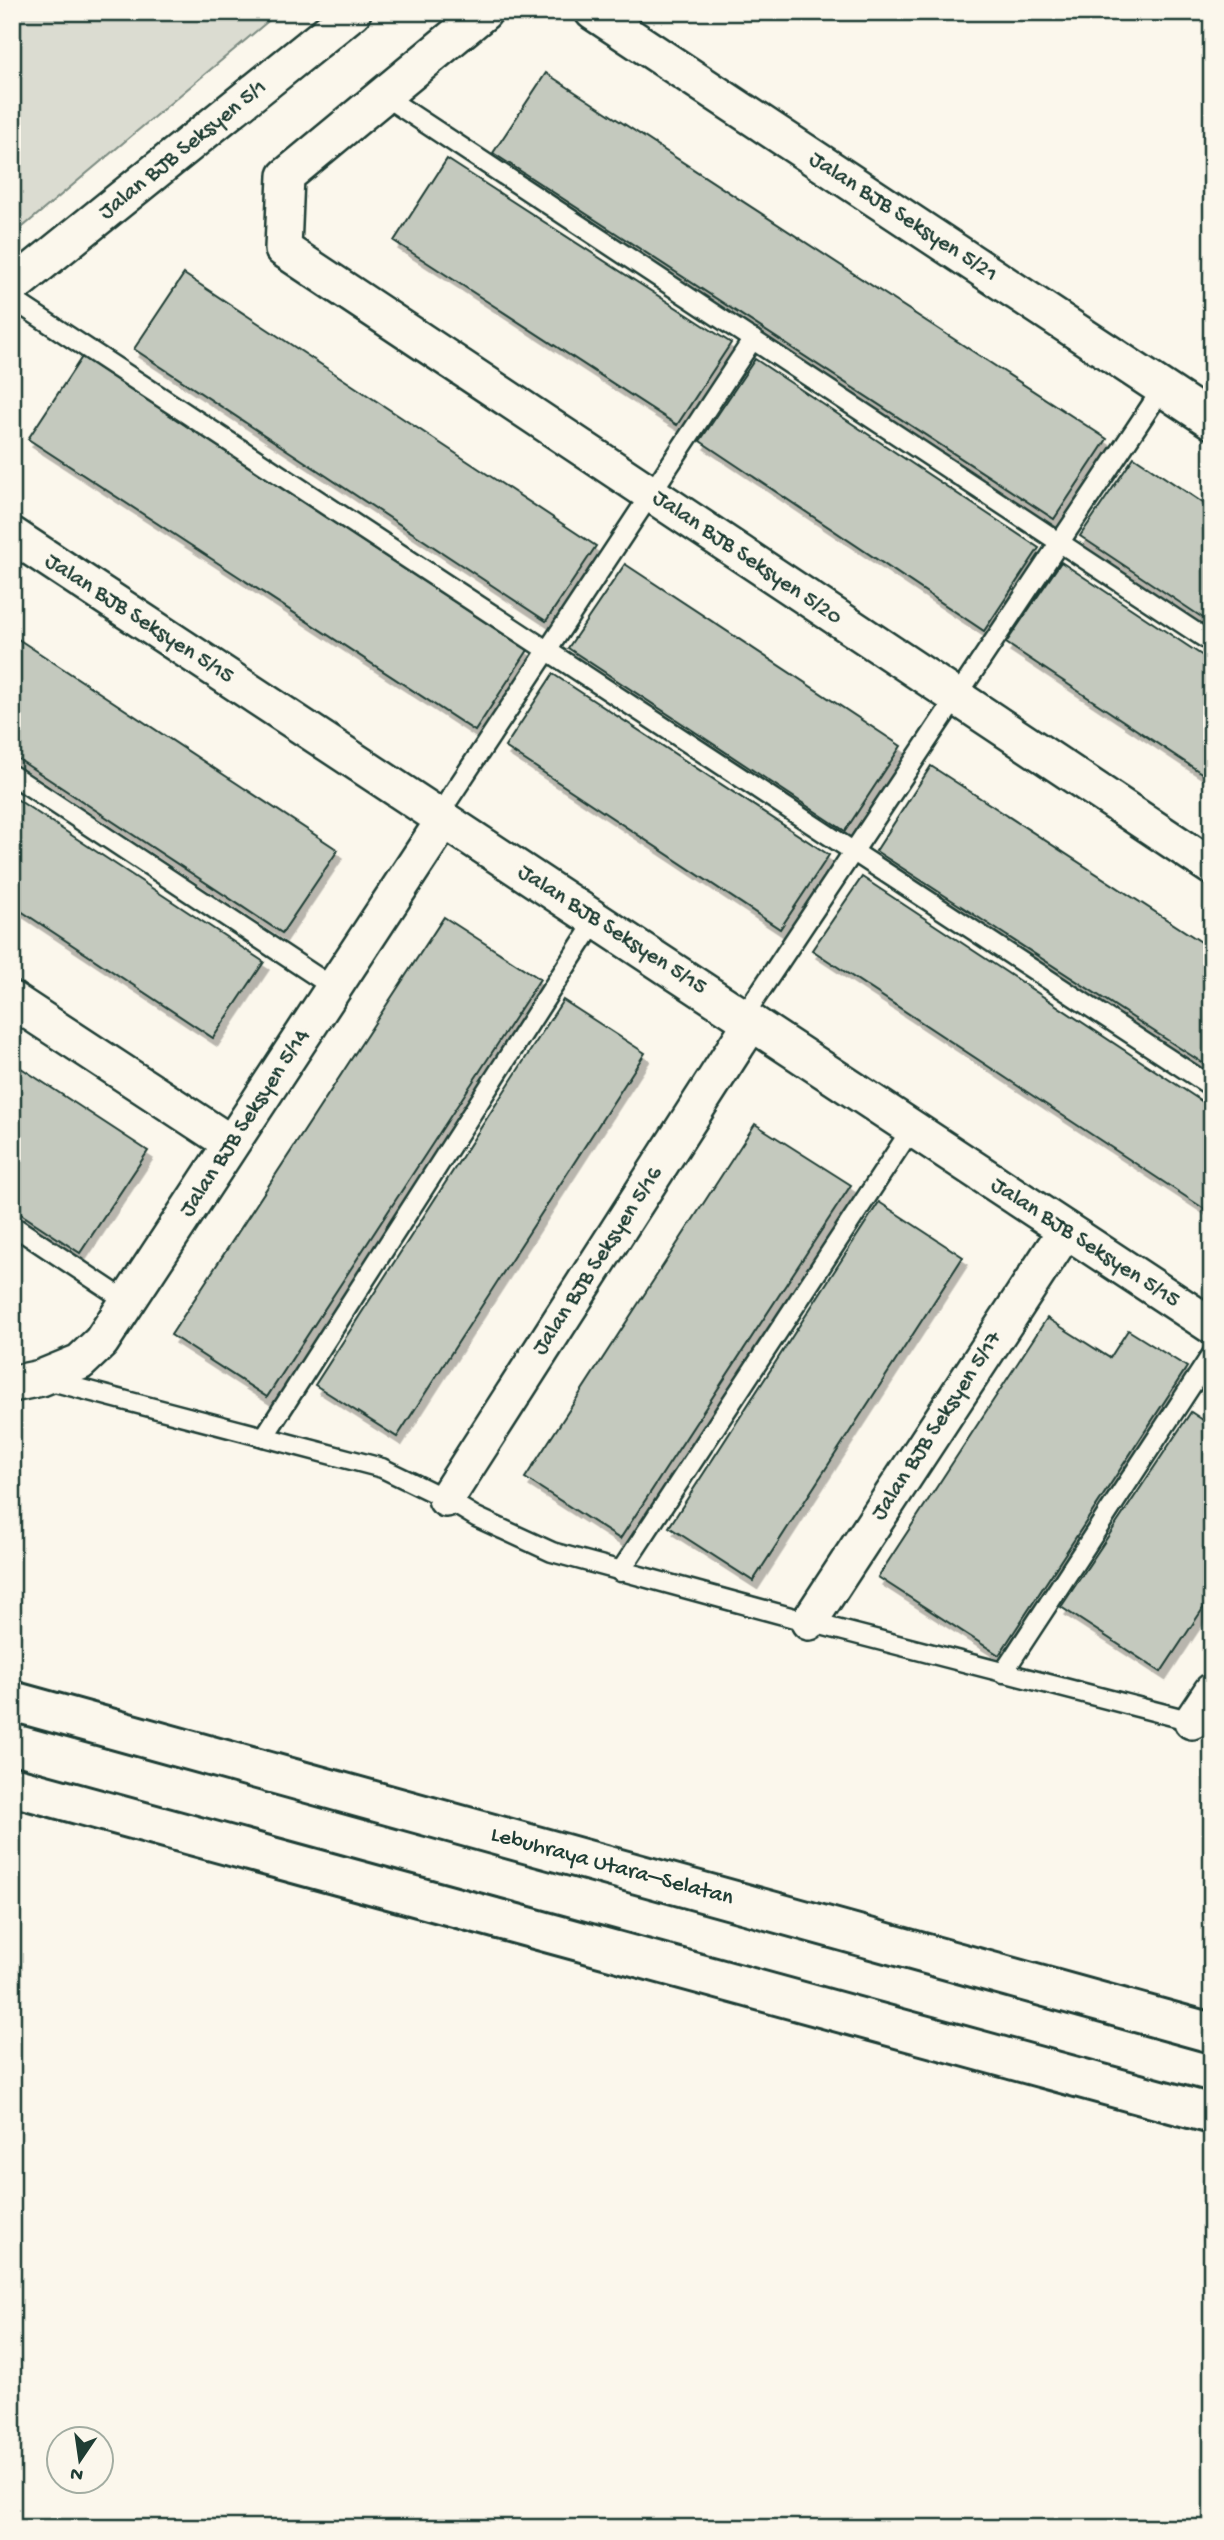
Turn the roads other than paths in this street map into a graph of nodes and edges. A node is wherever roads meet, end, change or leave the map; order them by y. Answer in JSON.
{"nodes":[{"id":1,"x":353,"y":12,"type":"edge"},
{"id":2,"x":484,"y":12,"type":"edge"},
{"id":3,"x":593,"y":12,"type":"edge"},
{"id":4,"x":384,"y":96,"type":"junction"},
{"id":5,"x":12,"y":287,"type":"edge"},
{"id":6,"x":12,"y":299,"type":"edge"},
{"id":7,"x":753,"y":340,"type":"junction"},
{"id":8,"x":1162,"y":388,"type":"junction"},
{"id":9,"x":1212,"y":421,"type":"edge"},
{"id":10,"x":651,"y":494,"type":"junction"},
{"id":11,"x":12,"y":536,"type":"edge"},
{"id":12,"x":1059,"y":542,"type":"junction"},
{"id":13,"x":1212,"y":643,"type":"edge"},
{"id":14,"x":547,"y":650,"type":"junction"},
{"id":15,"x":956,"y":697,"type":"junction"},
{"id":16,"x":12,"y":775,"type":"edge"},
{"id":17,"x":441,"y":818,"type":"junction"},
{"id":18,"x":853,"y":851,"type":"junction"},
{"id":19,"x":1212,"y":866,"type":"edge"},
{"id":20,"x":596,"y":920,"type":"junction"},
{"id":21,"x":334,"y":988,"type":"junction"},
{"id":22,"x":12,"y":1000,"type":"edge"},
{"id":23,"x":747,"y":1020,"type":"junction"},
{"id":24,"x":1212,"y":1087,"type":"edge"},
{"id":25,"x":912,"y":1128,"type":"junction"},
{"id":26,"x":230,"y":1143,"type":"junction"},
{"id":27,"x":12,"y":1225,"type":"edge"},
{"id":28,"x":1066,"y":1230,"type":"junction"},
{"id":29,"x":128,"y":1301,"type":"junction"},
{"id":30,"x":1212,"y":1326,"type":"edge"},
{"id":31,"x":1212,"y":1354,"type":"edge"},
{"id":32,"x":26,"y":1381,"type":"edge"},
{"id":33,"x":264,"y":1437,"type":"junction"},
{"id":34,"x":446,"y":1499,"type":"junction"},
{"id":35,"x":620,"y":1572,"type":"junction"},
{"id":36,"x":809,"y":1622,"type":"junction"},
{"id":37,"x":1003,"y":1673,"type":"junction"},
{"id":38,"x":1212,"y":1691,"type":"edge"},
{"id":39,"x":12,"y":1701,"type":"edge"},
{"id":40,"x":1192,"y":1721,"type":"joint"},
{"id":41,"x":12,"y":1786,"type":"edge"},
{"id":42,"x":1212,"y":2033,"type":"edge"},
{"id":43,"x":1212,"y":2114,"type":"edge"}],
"edges":[{"from":1,"to":5,"type":"street","name":"Jalan BJB Seksyen 5/1"},
{"from":2,"to":4,"type":"street"},
{"from":3,"to":8,"type":"street","name":"Jalan BJB Seksyen 5/21"},
{"from":4,"to":7,"type":"lane"},
{"from":4,"to":10,"type":"street","name":"Jalan BJB Seksyen 5/20"},
{"from":6,"to":14,"type":"lane"},
{"from":7,"to":10,"type":"lane"},
{"from":7,"to":12,"type":"lane"},
{"from":8,"to":9,"type":"street","name":"Jalan BJB Seksyen 5/21"},
{"from":8,"to":12,"type":"lane"},
{"from":10,"to":14,"type":"lane"},
{"from":10,"to":15,"type":"street","name":"Jalan BJB Seksyen 5/20"},
{"from":11,"to":17,"type":"street","name":"Jalan BJB Seksyen 5/15"},
{"from":12,"to":13,"type":"lane"},
{"from":12,"to":15,"type":"lane"},
{"from":14,"to":17,"type":"lane"},
{"from":14,"to":18,"type":"lane"},
{"from":15,"to":18,"type":"lane"},
{"from":15,"to":19,"type":"street","name":"Jalan BJB Seksyen 5/20"},
{"from":16,"to":21,"type":"lane"},
{"from":17,"to":20,"type":"street","name":"Jalan BJB Seksyen 5/15"},
{"from":17,"to":21,"type":"street","name":"Jalan BJB Seksyen 5/14"},
{"from":18,"to":23,"type":"lane"},
{"from":18,"to":24,"type":"lane"},
{"from":20,"to":23,"type":"street","name":"Jalan BJB Seksyen 5/15"},
{"from":20,"to":33,"type":"lane"},
{"from":21,"to":26,"type":"street","name":"Jalan BJB Seksyen 5/14"},
{"from":22,"to":26,"type":"street"},
{"from":23,"to":25,"type":"street","name":"Jalan BJB Seksyen 5/15"},
{"from":23,"to":34,"type":"street","name":"Jalan BJB Seksyen 5/16"},
{"from":25,"to":28,"type":"street","name":"Jalan BJB Seksyen 5/15"},
{"from":25,"to":35,"type":"lane"},
{"from":26,"to":29,"type":"street","name":"Jalan BJB Seksyen 5/14"},
{"from":27,"to":29,"type":"lane"},
{"from":28,"to":30,"type":"street","name":"Jalan BJB Seksyen 5/15"},
{"from":28,"to":36,"type":"street","name":"Jalan BJB Seksyen 5/17"},
{"from":29,"to":32,"type":"street","name":"Jalan BJB Seksyen 5/14"},
{"from":31,"to":37,"type":"lane"},
{"from":32,"to":33,"type":"lane"},
{"from":33,"to":34,"type":"lane"},
{"from":34,"to":35,"type":"lane"},
{"from":35,"to":36,"type":"lane"},
{"from":36,"to":37,"type":"lane"},
{"from":37,"to":40,"type":"lane"},
{"from":38,"to":40,"type":"street"},
{"from":39,"to":42,"type":"highway","name":"Lebuhraya Utara–Selatan"},
{"from":41,"to":43,"type":"highway"}]}
